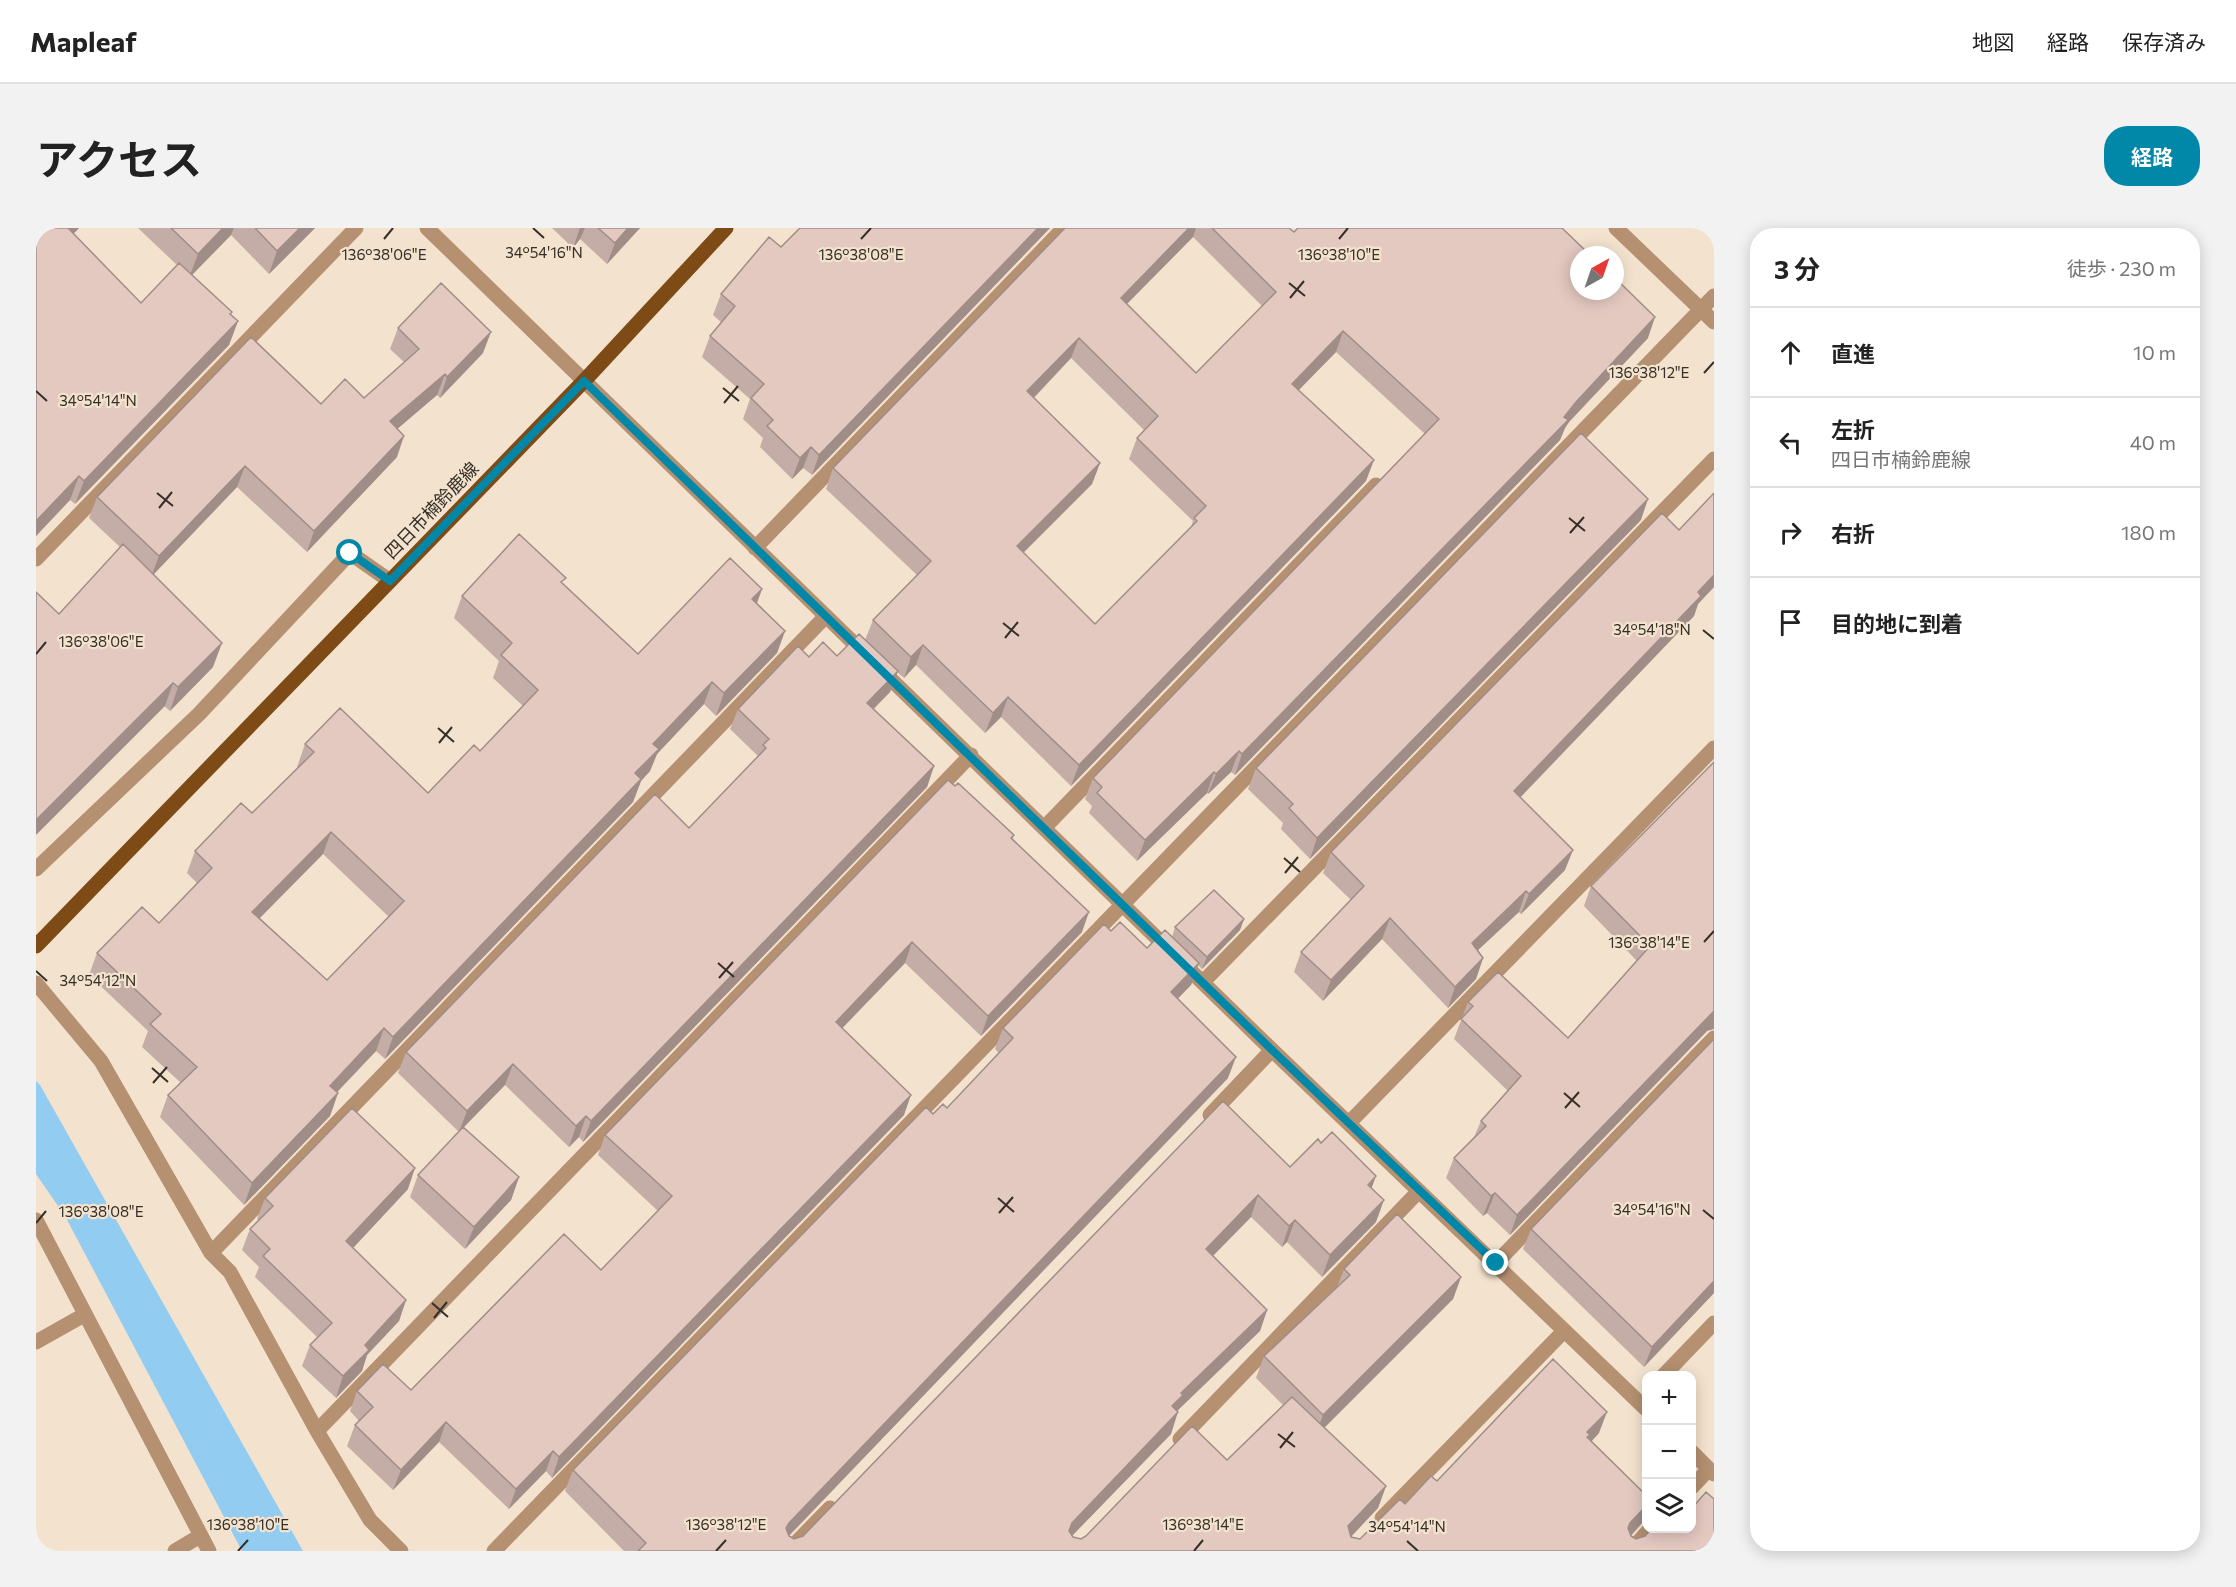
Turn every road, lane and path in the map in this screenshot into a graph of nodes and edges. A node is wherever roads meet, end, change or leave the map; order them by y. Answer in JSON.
{"nodes":[{"id":1,"x":356,"y":228,"type":"edge"},
{"id":2,"x":426,"y":228,"type":"edge"},
{"id":3,"x":726,"y":228,"type":"edge"},
{"id":4,"x":1064,"y":228,"type":"edge"},
{"id":5,"x":1616,"y":228,"type":"edge"},
{"id":6,"x":1714,"y":296,"type":"edge"},
{"id":7,"x":1701,"y":309,"type":"junction"},
{"id":8,"x":1714,"y":322,"type":"edge"},
{"id":9,"x":584,"y":381,"type":"junction"},
{"id":10,"x":1714,"y":459,"type":"edge"},
{"id":11,"x":1376,"y":484,"type":"edge"},
{"id":12,"x":755,"y":548,"type":"junction"},
{"id":13,"x":36,"y":560,"type":"edge"},
{"id":14,"x":390,"y":581,"type":"junction"},
{"id":15,"x":825,"y":617,"type":"junction"},
{"id":16,"x":1714,"y":748,"type":"edge"},
{"id":17,"x":971,"y":755,"type":"junction"},
{"id":18,"x":1044,"y":828,"type":"junction"},
{"id":19,"x":36,"y":869,"type":"edge"},
{"id":20,"x":1122,"y":904,"type":"junction"},
{"id":21,"x":36,"y":946,"type":"edge"},
{"id":22,"x":1203,"y":982,"type":"junction"},
{"id":23,"x":36,"y":983,"type":"edge"},
{"id":24,"x":1714,"y":1038,"type":"edge"},
{"id":25,"x":1272,"y":1050,"type":"junction"},
{"id":26,"x":1349,"y":1124,"type":"junction"},
{"id":27,"x":1198,"y":1128,"type":"edge"},
{"id":28,"x":1419,"y":1191,"type":"junction"},
{"id":29,"x":36,"y":1220,"type":"edge"},
{"id":30,"x":211,"y":1253,"type":"junction"},
{"id":31,"x":1496,"y":1263,"type":"junction"},
{"id":32,"x":84,"y":1315,"type":"junction"},
{"id":33,"x":1714,"y":1323,"type":"edge"},
{"id":34,"x":1564,"y":1331,"type":"junction"},
{"id":35,"x":36,"y":1342,"type":"edge"},
{"id":36,"x":1668,"y":1371,"type":"edge"},
{"id":37,"x":1642,"y":1399,"type":"edge"},
{"id":38,"x":317,"y":1431,"type":"junction"},
{"id":39,"x":1172,"y":1448,"type":"edge"},
{"id":40,"x":1696,"y":1456,"type":"edge"},
{"id":41,"x":1711,"y":1471,"type":"edge"},
{"id":42,"x":1696,"y":1484,"type":"edge"},
{"id":43,"x":845,"y":1493,"type":"edge"},
{"id":44,"x":1374,"y":1526,"type":"edge"},
{"id":45,"x":1646,"y":1533,"type":"edge"},
{"id":46,"x":200,"y":1536,"type":"junction"},
{"id":47,"x":175,"y":1551,"type":"edge"},
{"id":48,"x":209,"y":1551,"type":"edge"},
{"id":49,"x":401,"y":1551,"type":"edge"},
{"id":50,"x":494,"y":1551,"type":"edge"},
{"id":51,"x":788,"y":1551,"type":"edge"},
{"id":52,"x":1629,"y":1551,"type":"edge"}],
"edges":[{"from":1,"to":13,"type":"street"},
{"from":2,"to":9,"type":"street"},
{"from":3,"to":9,"type":"main road","name":"四日市楠鈴鹿線"},
{"from":4,"to":12,"type":"street"},
{"from":5,"to":7,"type":"street"},
{"from":6,"to":7,"type":"street"},
{"from":7,"to":8,"type":"street"},
{"from":7,"to":20,"type":"street"},
{"from":9,"to":12,"type":"street"},
{"from":9,"to":14,"type":"main road","name":"四日市楠鈴鹿線"},
{"from":10,"to":22,"type":"street"},
{"from":11,"to":18,"type":"street"},
{"from":12,"to":15,"type":"street"},
{"from":14,"to":19,"type":"street"},
{"from":14,"to":21,"type":"main road","name":"四日市楠鈴鹿線"},
{"from":15,"to":17,"type":"street"},
{"from":15,"to":30,"type":"street"},
{"from":16,"to":26,"type":"street"},
{"from":17,"to":18,"type":"street"},
{"from":17,"to":38,"type":"street"},
{"from":18,"to":20,"type":"street"},
{"from":20,"to":22,"type":"street"},
{"from":20,"to":50,"type":"street"},
{"from":22,"to":25,"type":"street"},
{"from":23,"to":30,"type":"street"},
{"from":24,"to":31,"type":"street"},
{"from":25,"to":26,"type":"street"},
{"from":25,"to":27,"type":"street"},
{"from":26,"to":28,"type":"street"},
{"from":28,"to":31,"type":"street"},
{"from":28,"to":39,"type":"street"},
{"from":29,"to":32,"type":"street"},
{"from":30,"to":38,"type":"street"},
{"from":31,"to":34,"type":"street"},
{"from":32,"to":35,"type":"street"},
{"from":32,"to":46,"type":"street"},
{"from":33,"to":36,"type":"street"},
{"from":34,"to":37,"type":"street"},
{"from":34,"to":44,"type":"street"},
{"from":38,"to":49,"type":"street"},
{"from":40,"to":41,"type":"street"},
{"from":41,"to":42,"type":"street"},
{"from":43,"to":51,"type":"street"},
{"from":45,"to":52,"type":"street"},
{"from":46,"to":47,"type":"street"},
{"from":46,"to":48,"type":"street"}]}
